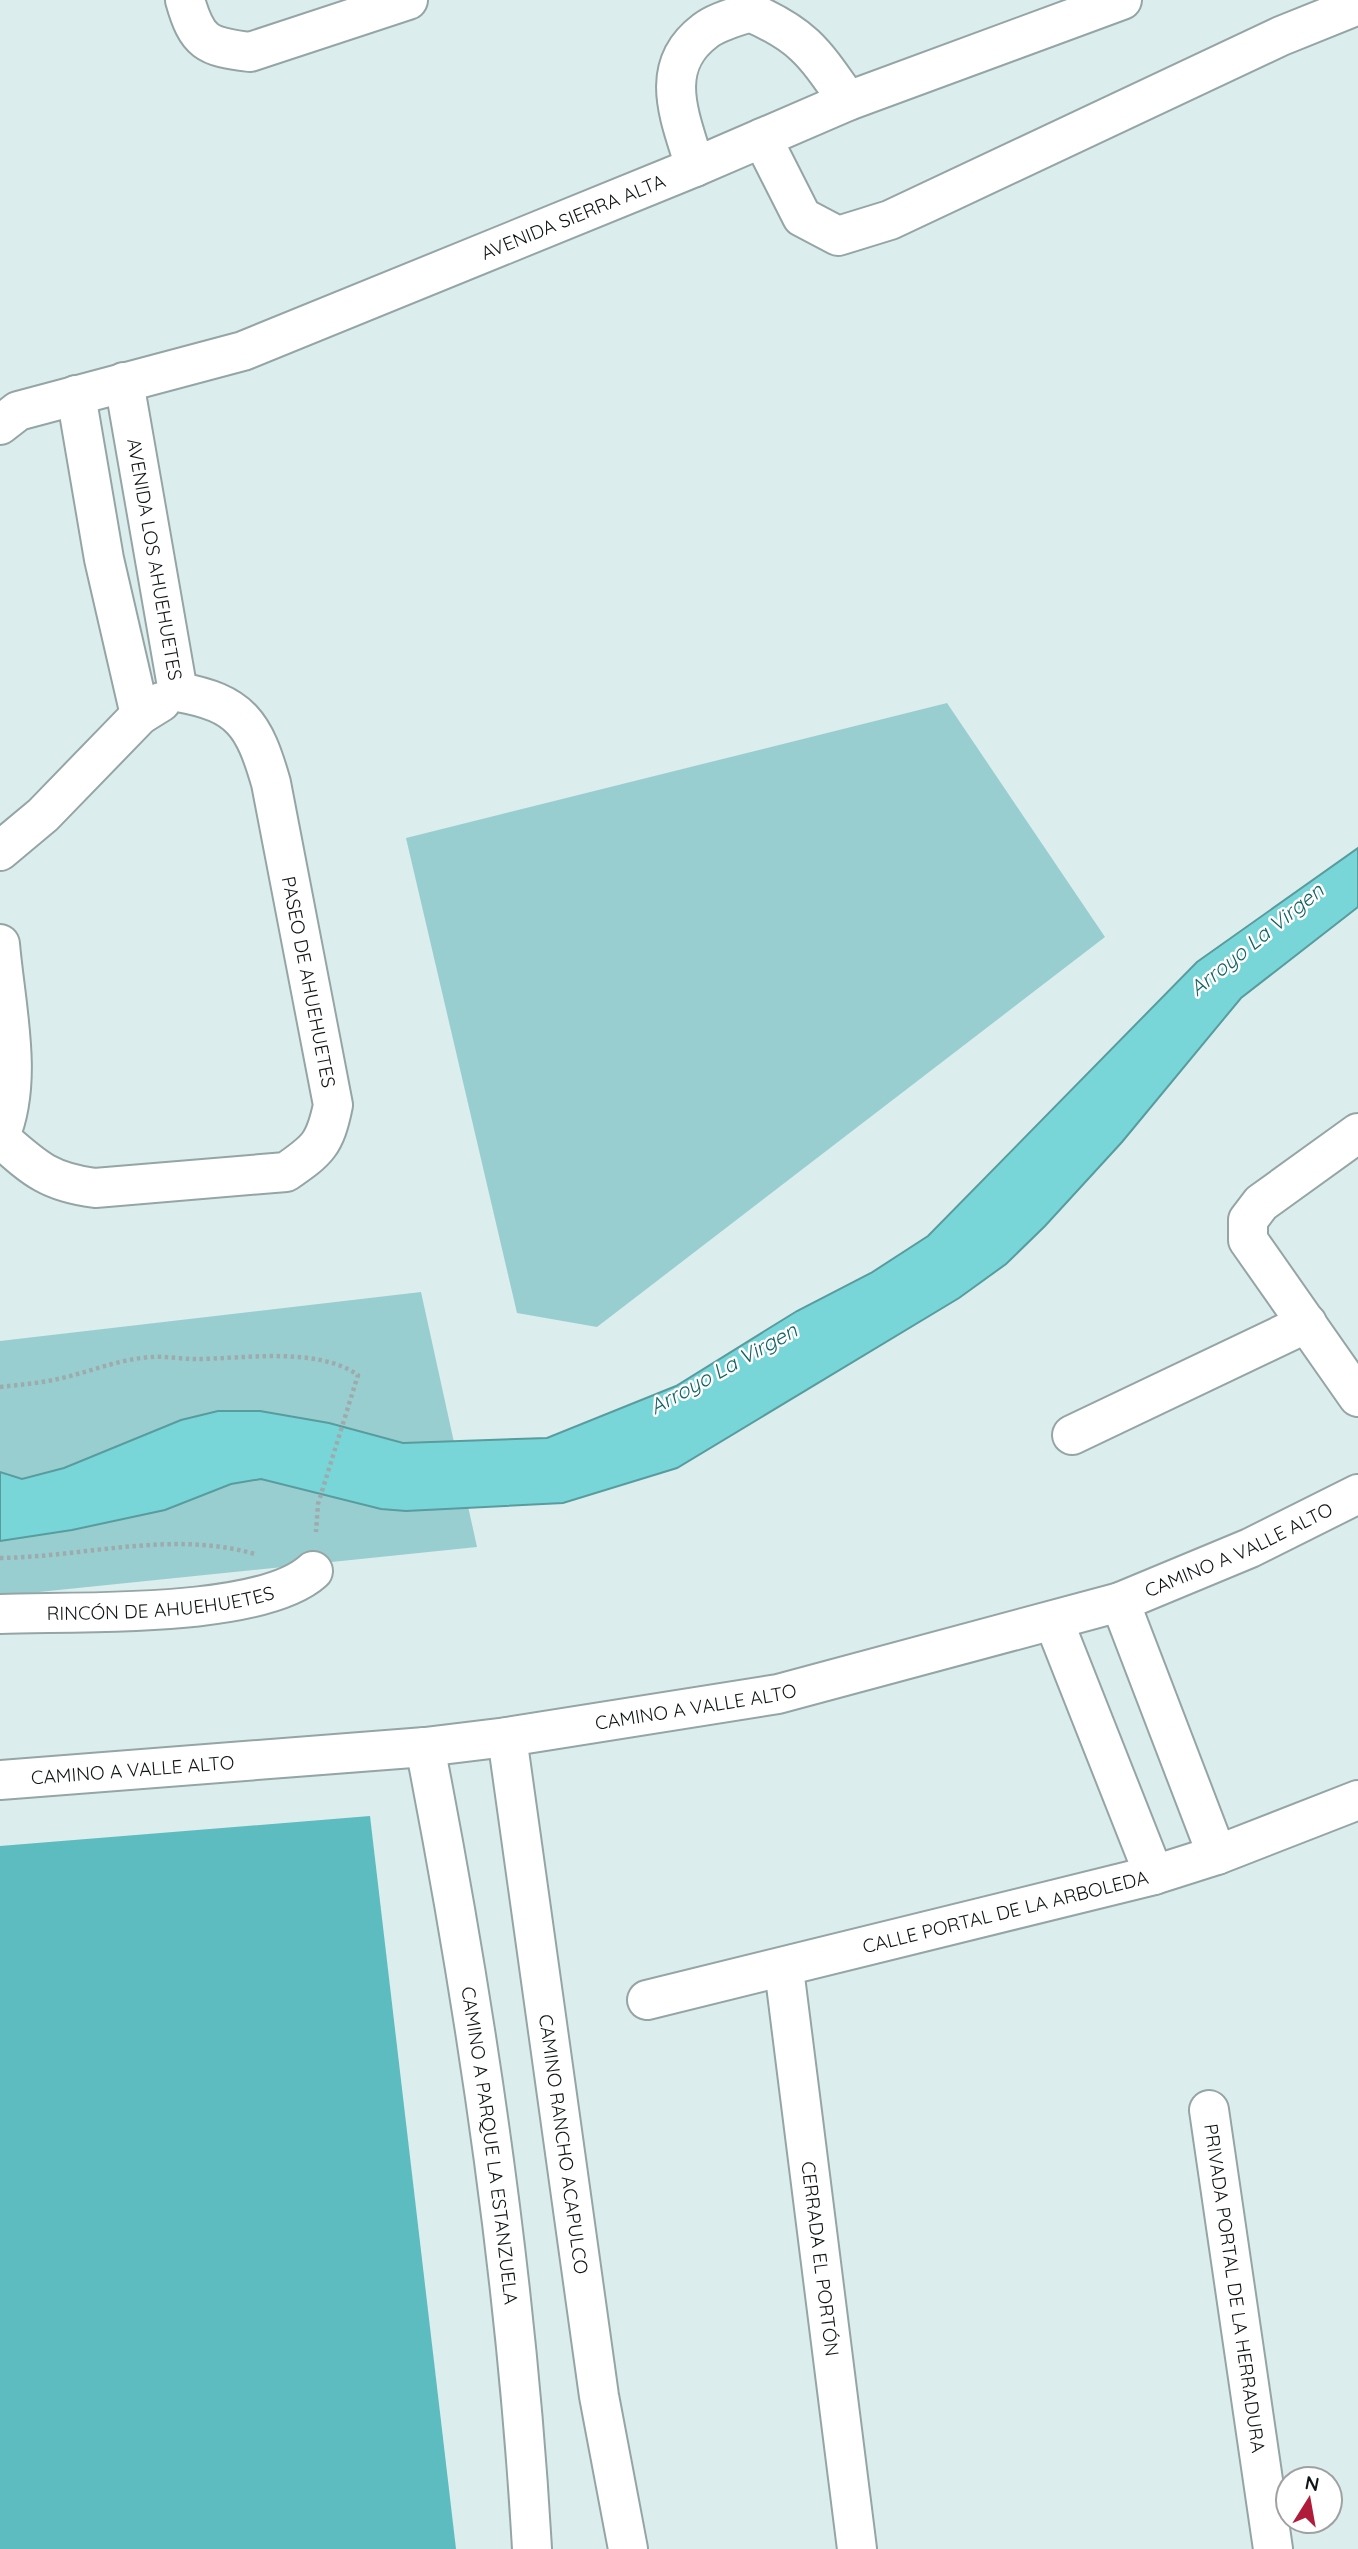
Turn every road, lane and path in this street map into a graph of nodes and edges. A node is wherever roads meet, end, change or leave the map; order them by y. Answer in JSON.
{"nodes":[{"id":1,"x":185,"y":0,"type":"edge"},
{"id":2,"x":408,"y":0,"type":"edge"},
{"id":3,"x":1122,"y":0,"type":"edge"},
{"id":4,"x":1358,"y":5,"type":"edge"},
{"id":5,"x":749,"y":6,"type":"edge"},
{"id":6,"x":698,"y":15,"type":"edge"},
{"id":7,"x":848,"y":101,"type":"junction"},
{"id":8,"x":762,"y":138,"type":"junction"},
{"id":9,"x":695,"y":167,"type":"junction"},
{"id":10,"x":124,"y":382,"type":"junction"},
{"id":11,"x":76,"y":395,"type":"junction"},
{"id":12,"x":6,"y":415,"type":"edge"},
{"id":13,"x":178,"y":692,"type":"junction"},
{"id":14,"x":139,"y":715,"type":"junction"},
{"id":15,"x":0,"y":851,"type":"edge"},
{"id":16,"x":0,"y":944,"type":"edge"},
{"id":17,"x":1358,"y":1133,"type":"edge"},
{"id":18,"x":0,"y":1137,"type":"edge"},
{"id":19,"x":1307,"y":1323,"type":"junction"},
{"id":20,"x":0,"y":1387,"type":"edge"},
{"id":21,"x":1358,"y":1397,"type":"edge"},
{"id":22,"x":1072,"y":1435,"type":"dead end"},
{"id":23,"x":1358,"y":1494,"type":"edge"},
{"id":24,"x":0,"y":1558,"type":"edge"},
{"id":25,"x":313,"y":1571,"type":"junction"},
{"id":26,"x":1121,"y":1602,"type":"junction"},
{"id":27,"x":0,"y":1614,"type":"edge"},
{"id":28,"x":1054,"y":1622,"type":"junction"},
{"id":29,"x":507,"y":1737,"type":"junction"},
{"id":30,"x":425,"y":1747,"type":"junction"},
{"id":31,"x":0,"y":1780,"type":"edge"},
{"id":32,"x":1358,"y":1800,"type":"edge"},
{"id":33,"x":1217,"y":1855,"type":"junction"},
{"id":34,"x":1154,"y":1875,"type":"junction"},
{"id":35,"x":784,"y":1969,"type":"junction"},
{"id":36,"x":647,"y":2000,"type":"dead end"},
{"id":37,"x":1209,"y":2110,"type":"dead end"},
{"id":38,"x":532,"y":2549,"type":"edge"},
{"id":39,"x":628,"y":2549,"type":"edge"},
{"id":40,"x":857,"y":2549,"type":"edge"},
{"id":41,"x":1273,"y":2549,"type":"edge"}],
"edges":[{"from":1,"to":2,"type":"street"},
{"from":3,"to":7,"type":"street","name":"AVENIDA SIERRA ALTA"},
{"from":4,"to":8,"type":"street"},
{"from":5,"to":6,"type":"street"},
{"from":5,"to":7,"type":"street"},
{"from":6,"to":9,"type":"street"},
{"from":7,"to":8,"type":"street","name":"AVENIDA SIERRA ALTA"},
{"from":8,"to":9,"type":"street","name":"AVENIDA SIERRA ALTA"},
{"from":9,"to":10,"type":"street","name":"AVENIDA SIERRA ALTA"},
{"from":10,"to":11,"type":"street","name":"AVENIDA SIERRA ALTA"},
{"from":10,"to":13,"type":"street","name":"AVENIDA LOS AHUEHUETES"},
{"from":11,"to":12,"type":"street","name":"AVENIDA SIERRA ALTA"},
{"from":11,"to":14,"type":"street"},
{"from":13,"to":14,"type":"street","name":"AVENIDA LOS AHUEHUETES"},
{"from":13,"to":18,"type":"street","name":"PASEO DE AHUEHUETES"},
{"from":14,"to":15,"type":"street","name":"AVENIDA LOS AHUEHUETES"},
{"from":16,"to":18,"type":"street","name":"PASEO DE AHUEHUETES"},
{"from":17,"to":19,"type":"street"},
{"from":19,"to":21,"type":"street"},
{"from":19,"to":22,"type":"street"},
{"from":20,"to":25,"type":"path"},
{"from":23,"to":26,"type":"street","name":"CAMINO A VALLE ALTO"},
{"from":24,"to":25,"type":"path"},
{"from":25,"to":27,"type":"street","name":"RINCÓN DE AHUEHUETES"},
{"from":26,"to":28,"type":"street","name":"CAMINO A VALLE ALTO"},
{"from":26,"to":33,"type":"street"},
{"from":28,"to":29,"type":"street","name":"CAMINO A VALLE ALTO"},
{"from":28,"to":34,"type":"street"},
{"from":29,"to":30,"type":"street","name":"CAMINO A VALLE ALTO"},
{"from":29,"to":39,"type":"street","name":"CAMINO RANCHO ACAPULCO"},
{"from":30,"to":31,"type":"street","name":"CAMINO A VALLE ALTO"},
{"from":30,"to":38,"type":"street","name":"CAMINO A PARQUE LA ESTANZUELA"},
{"from":32,"to":33,"type":"street","name":"CALLE PORTAL DE LA ARBOLEDA"},
{"from":33,"to":34,"type":"street","name":"CALLE PORTAL DE LA ARBOLEDA"},
{"from":34,"to":35,"type":"street","name":"CALLE PORTAL DE LA ARBOLEDA"},
{"from":35,"to":36,"type":"street","name":"CALLE PORTAL DE LA ARBOLEDA"},
{"from":35,"to":40,"type":"street","name":"CERRADA EL PORTÓN"},
{"from":37,"to":41,"type":"street","name":"PRIVADA PORTAL DE LA HERRADURA"}]}
